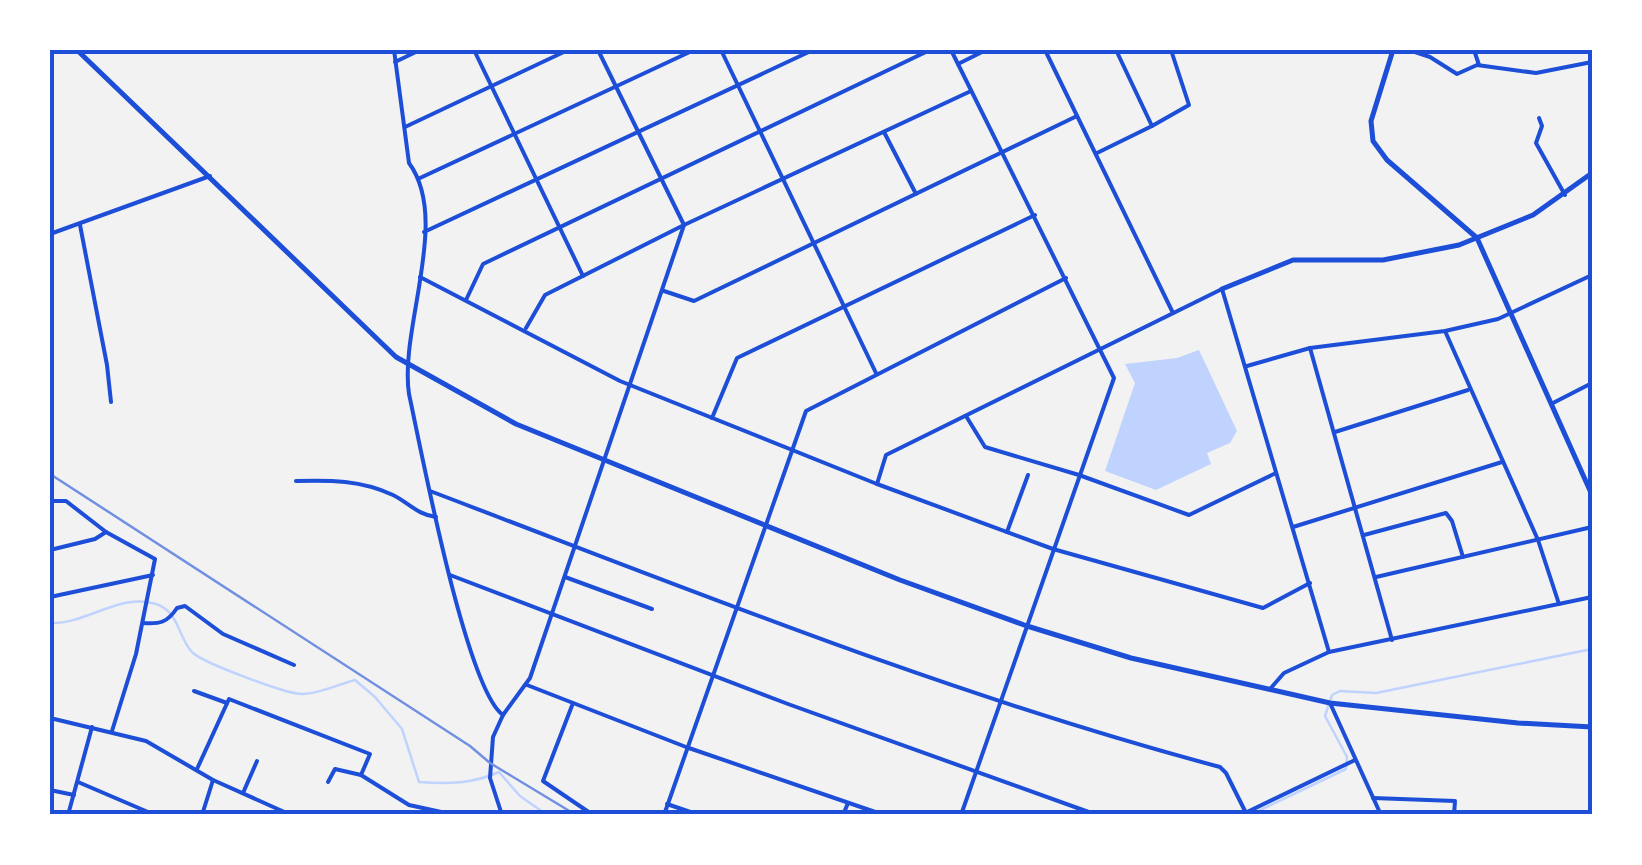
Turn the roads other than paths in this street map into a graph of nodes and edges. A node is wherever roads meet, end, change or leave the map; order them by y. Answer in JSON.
{"nodes":[{"id":1,"x":78,"y":50,"type":"edge"},
{"id":2,"x":394,"y":50,"type":"edge"},
{"id":3,"x":420,"y":50,"type":"edge"},
{"id":4,"x":474,"y":50,"type":"edge"},
{"id":5,"x":568,"y":50,"type":"edge"},
{"id":6,"x":598,"y":50,"type":"edge"},
{"id":7,"x":694,"y":50,"type":"edge"},
{"id":8,"x":720,"y":50,"type":"edge"},
{"id":9,"x":813,"y":50,"type":"edge"},
{"id":10,"x":930,"y":50,"type":"edge"},
{"id":11,"x":951,"y":50,"type":"edge"},
{"id":12,"x":986,"y":50,"type":"edge"},
{"id":13,"x":1045,"y":50,"type":"edge"},
{"id":14,"x":1116,"y":50,"type":"edge"},
{"id":15,"x":1172,"y":50,"type":"edge"},
{"id":16,"x":1392,"y":50,"type":"edge"},
{"id":17,"x":1409,"y":50,"type":"edge"},
{"id":18,"x":1474,"y":50,"type":"edge"},
{"id":19,"x":396,"y":62,"type":"junction"},
{"id":20,"x":1592,"y":62,"type":"edge"},
{"id":21,"x":958,"y":64,"type":"junction"},
{"id":22,"x":1479,"y":65,"type":"junction"},
{"id":23,"x":492,"y":85,"type":"junction"},
{"id":24,"x":616,"y":85,"type":"junction"},
{"id":25,"x":737,"y":85,"type":"junction"},
{"id":26,"x":971,"y":91,"type":"junction"},
{"id":27,"x":1077,"y":116,"type":"junction"},
{"id":28,"x":1540,"y":118,"type":"dead end"},
{"id":29,"x":1152,"y":126,"type":"junction"},
{"id":30,"x":403,"y":128,"type":"junction"},
{"id":31,"x":760,"y":130,"type":"junction"},
{"id":32,"x":883,"y":130,"type":"junction"},
{"id":33,"x":638,"y":132,"type":"junction"},
{"id":34,"x":515,"y":133,"type":"junction"},
{"id":35,"x":1004,"y":152,"type":"junction"},
{"id":36,"x":1096,"y":154,"type":"junction"},
{"id":37,"x":1592,"y":173,"type":"edge"},
{"id":38,"x":210,"y":176,"type":"junction"},
{"id":39,"x":420,"y":178,"type":"junction"},
{"id":40,"x":660,"y":178,"type":"junction"},
{"id":41,"x":783,"y":178,"type":"junction"},
{"id":42,"x":537,"y":181,"type":"junction"},
{"id":43,"x":916,"y":194,"type":"junction"},
{"id":44,"x":1565,"y":195,"type":"junction"},
{"id":45,"x":1035,"y":215,"type":"junction"},
{"id":46,"x":80,"y":225,"type":"junction"},
{"id":47,"x":684,"y":225,"type":"junction"},
{"id":48,"x":560,"y":226,"type":"junction"},
{"id":49,"x":424,"y":232,"type":"junction"},
{"id":50,"x":50,"y":234,"type":"edge"},
{"id":51,"x":1477,"y":238,"type":"junction"},
{"id":52,"x":815,"y":243,"type":"junction"},
{"id":53,"x":1592,"y":275,"type":"edge"},
{"id":54,"x":583,"y":276,"type":"junction"},
{"id":55,"x":420,"y":278,"type":"junction"},
{"id":56,"x":1066,"y":278,"type":"junction"},
{"id":57,"x":1222,"y":289,"type":"junction"},
{"id":58,"x":664,"y":291,"type":"junction"},
{"id":59,"x":466,"y":301,"type":"junction"},
{"id":60,"x":846,"y":306,"type":"junction"},
{"id":61,"x":1174,"y":313,"type":"junction"},
{"id":62,"x":1513,"y":314,"type":"junction"},
{"id":63,"x":525,"y":329,"type":"junction"},
{"id":64,"x":1445,"y":332,"type":"junction"},
{"id":65,"x":1310,"y":348,"type":"junction"},
{"id":66,"x":1100,"y":349,"type":"junction"},
{"id":67,"x":406,"y":364,"type":"junction"},
{"id":68,"x":1244,"y":367,"type":"junction"},
{"id":69,"x":876,"y":373,"type":"junction"},
{"id":70,"x":1592,"y":384,"type":"edge"},
{"id":71,"x":632,"y":385,"type":"junction"},
{"id":72,"x":1470,"y":389,"type":"junction"},
{"id":73,"x":111,"y":402,"type":"dead end"},
{"id":74,"x":1552,"y":403,"type":"junction"},
{"id":75,"x":966,"y":416,"type":"junction"},
{"id":76,"x":712,"y":418,"type":"junction"},
{"id":77,"x":1334,"y":432,"type":"junction"},
{"id":78,"x":792,"y":449,"type":"junction"},
{"id":79,"x":605,"y":462,"type":"junction"},
{"id":80,"x":1502,"y":462,"type":"junction"},
{"id":81,"x":1276,"y":473,"type":"junction"},
{"id":82,"x":1028,"y":475,"type":"dead end"},
{"id":83,"x":1079,"y":475,"type":"junction"},
{"id":84,"x":296,"y":480,"type":"dead end"},
{"id":85,"x":877,"y":484,"type":"junction"},
{"id":86,"x":430,"y":491,"type":"junction"},
{"id":87,"x":1592,"y":495,"type":"edge"},
{"id":88,"x":50,"y":501,"type":"edge"},
{"id":89,"x":1356,"y":507,"type":"junction"},
{"id":90,"x":436,"y":518,"type":"junction"},
{"id":91,"x":764,"y":526,"type":"junction"},
{"id":92,"x":1292,"y":527,"type":"junction"},
{"id":93,"x":1592,"y":527,"type":"edge"},
{"id":94,"x":106,"y":532,"type":"junction"},
{"id":95,"x":1007,"y":532,"type":"junction"},
{"id":96,"x":1364,"y":534,"type":"junction"},
{"id":97,"x":1538,"y":540,"type":"junction"},
{"id":98,"x":575,"y":546,"type":"junction"},
{"id":99,"x":1052,"y":549,"type":"junction"},
{"id":100,"x":50,"y":550,"type":"edge"},
{"id":101,"x":1463,"y":557,"type":"junction"},
{"id":102,"x":154,"y":575,"type":"junction"},
{"id":103,"x":450,"y":575,"type":"junction"},
{"id":104,"x":565,"y":577,"type":"junction"},
{"id":105,"x":1376,"y":577,"type":"junction"},
{"id":106,"x":1310,"y":583,"type":"junction"},
{"id":107,"x":50,"y":598,"type":"edge"},
{"id":108,"x":1592,"y":598,"type":"edge"},
{"id":109,"x":1559,"y":605,"type":"junction"},
{"id":110,"x":652,"y":609,"type":"dead end"},
{"id":111,"x":737,"y":609,"type":"junction"},
{"id":112,"x":552,"y":616,"type":"junction"},
{"id":113,"x":143,"y":623,"type":"junction"},
{"id":114,"x":1027,"y":626,"type":"junction"},
{"id":115,"x":1392,"y":640,"type":"junction"},
{"id":116,"x":1330,"y":652,"type":"junction"},
{"id":117,"x":294,"y":666,"type":"dead end"},
{"id":118,"x":712,"y":676,"type":"junction"},
{"id":119,"x":527,"y":685,"type":"junction"},
{"id":120,"x":194,"y":690,"type":"dead end"},
{"id":121,"x":1269,"y":690,"type":"junction"},
{"id":122,"x":573,"y":702,"type":"junction"},
{"id":123,"x":227,"y":703,"type":"junction"},
{"id":124,"x":1330,"y":703,"type":"junction"},
{"id":125,"x":1000,"y":704,"type":"junction"},
{"id":126,"x":503,"y":715,"type":"junction"},
{"id":127,"x":50,"y":718,"type":"edge"},
{"id":128,"x":92,"y":727,"type":"junction"},
{"id":129,"x":1592,"y":727,"type":"edge"},
{"id":130,"x":112,"y":731,"type":"junction"},
{"id":131,"x":686,"y":747,"type":"junction"},
{"id":132,"x":1355,"y":760,"type":"junction"},
{"id":133,"x":257,"y":761,"type":"dead end"},
{"id":134,"x":196,"y":769,"type":"junction"},
{"id":135,"x":977,"y":772,"type":"junction"},
{"id":136,"x":362,"y":775,"type":"junction"},
{"id":137,"x":214,"y":780,"type":"junction"},
{"id":138,"x":78,"y":782,"type":"junction"},
{"id":139,"x":328,"y":782,"type":"dead end"},
{"id":140,"x":50,"y":790,"type":"edge"},
{"id":141,"x":243,"y":793,"type":"junction"},
{"id":142,"x":74,"y":796,"type":"junction"},
{"id":143,"x":1374,"y":798,"type":"junction"},
{"id":144,"x":848,"y":802,"type":"junction"},
{"id":145,"x":667,"y":804,"type":"junction"},
{"id":146,"x":1079,"y":812,"type":"edge"},
{"id":147,"x":1245,"y":814,"type":"edge"},
{"id":148,"x":68,"y":815,"type":"edge"},
{"id":149,"x":155,"y":815,"type":"edge"},
{"id":150,"x":202,"y":815,"type":"edge"},
{"id":151,"x":292,"y":815,"type":"edge"},
{"id":152,"x":455,"y":815,"type":"edge"},
{"id":153,"x":502,"y":815,"type":"edge"},
{"id":154,"x":593,"y":815,"type":"edge"},
{"id":155,"x":664,"y":815,"type":"edge"},
{"id":156,"x":699,"y":815,"type":"edge"},
{"id":157,"x":843,"y":815,"type":"edge"},
{"id":158,"x":884,"y":815,"type":"edge"},
{"id":159,"x":961,"y":815,"type":"edge"},
{"id":160,"x":1097,"y":815,"type":"edge"},
{"id":161,"x":1381,"y":815,"type":"edge"},
{"id":162,"x":1454,"y":815,"type":"edge"}],
"edges":[{"from":1,"to":38,"type":"main road"},
{"from":2,"to":19,"type":"street"},
{"from":3,"to":19,"type":"street"},
{"from":4,"to":23,"type":"street"},
{"from":5,"to":23,"type":"street"},
{"from":6,"to":24,"type":"street"},
{"from":7,"to":24,"type":"street"},
{"from":8,"to":25,"type":"street"},
{"from":9,"to":25,"type":"street"},
{"from":10,"to":31,"type":"street"},
{"from":11,"to":21,"type":"street"},
{"from":12,"to":21,"type":"street"},
{"from":13,"to":27,"type":"street"},
{"from":14,"to":29,"type":"street"},
{"from":15,"to":29,"type":"street"},
{"from":16,"to":51,"type":"main road"},
{"from":17,"to":22,"type":"street"},
{"from":18,"to":22,"type":"street"},
{"from":19,"to":30,"type":"street"},
{"from":20,"to":22,"type":"street"},
{"from":21,"to":26,"type":"street"},
{"from":23,"to":30,"type":"street"},
{"from":23,"to":34,"type":"street"},
{"from":24,"to":33,"type":"street"},
{"from":24,"to":34,"type":"street"},
{"from":25,"to":31,"type":"street"},
{"from":25,"to":33,"type":"street"},
{"from":26,"to":32,"type":"street"},
{"from":26,"to":35,"type":"street"},
{"from":27,"to":35,"type":"street"},
{"from":27,"to":36,"type":"street"},
{"from":28,"to":44,"type":"street"},
{"from":29,"to":36,"type":"street"},
{"from":30,"to":39,"type":"street"},
{"from":31,"to":40,"type":"street"},
{"from":31,"to":41,"type":"street"},
{"from":32,"to":41,"type":"street"},
{"from":32,"to":43,"type":"street"},
{"from":33,"to":40,"type":"street"},
{"from":33,"to":42,"type":"street"},
{"from":34,"to":39,"type":"street"},
{"from":34,"to":42,"type":"street"},
{"from":35,"to":43,"type":"street"},
{"from":35,"to":45,"type":"street"},
{"from":36,"to":61,"type":"street"},
{"from":37,"to":44,"type":"main road"},
{"from":38,"to":46,"type":"street"},
{"from":38,"to":67,"type":"main road"},
{"from":39,"to":49,"type":"street"},
{"from":40,"to":47,"type":"street"},
{"from":40,"to":48,"type":"street"},
{"from":41,"to":47,"type":"street"},
{"from":41,"to":52,"type":"street"},
{"from":42,"to":48,"type":"street"},
{"from":42,"to":49,"type":"street"},
{"from":43,"to":52,"type":"street"},
{"from":44,"to":51,"type":"main road"},
{"from":45,"to":56,"type":"street"},
{"from":45,"to":60,"type":"street"},
{"from":46,"to":50,"type":"street"},
{"from":46,"to":73,"type":"street"},
{"from":47,"to":54,"type":"street"},
{"from":47,"to":58,"type":"street"},
{"from":48,"to":54,"type":"street"},
{"from":48,"to":59,"type":"street"},
{"from":49,"to":55,"type":"street"},
{"from":51,"to":57,"type":"main road"},
{"from":51,"to":62,"type":"main road"},
{"from":52,"to":58,"type":"street"},
{"from":52,"to":60,"type":"street"},
{"from":53,"to":62,"type":"street"},
{"from":54,"to":63,"type":"street"},
{"from":55,"to":59,"type":"street"},
{"from":55,"to":67,"type":"street"},
{"from":56,"to":66,"type":"street"},
{"from":56,"to":69,"type":"street"},
{"from":57,"to":61,"type":"street"},
{"from":57,"to":68,"type":"street"},
{"from":58,"to":71,"type":"street"},
{"from":59,"to":63,"type":"street"},
{"from":60,"to":69,"type":"street"},
{"from":60,"to":76,"type":"street"},
{"from":61,"to":66,"type":"street"},
{"from":62,"to":64,"type":"street"},
{"from":62,"to":74,"type":"main road"},
{"from":63,"to":71,"type":"street"},
{"from":64,"to":65,"type":"street"},
{"from":64,"to":72,"type":"street"},
{"from":65,"to":68,"type":"street"},
{"from":65,"to":77,"type":"street"},
{"from":66,"to":75,"type":"street"},
{"from":66,"to":83,"type":"street"},
{"from":67,"to":79,"type":"main road"},
{"from":67,"to":86,"type":"street"},
{"from":68,"to":81,"type":"street"},
{"from":69,"to":78,"type":"street"},
{"from":70,"to":74,"type":"street"},
{"from":71,"to":76,"type":"street"},
{"from":71,"to":79,"type":"street"},
{"from":72,"to":77,"type":"street"},
{"from":72,"to":80,"type":"street"},
{"from":74,"to":87,"type":"main road"},
{"from":75,"to":83,"type":"street"},
{"from":75,"to":85,"type":"street"},
{"from":76,"to":78,"type":"street"},
{"from":77,"to":89,"type":"street"},
{"from":78,"to":85,"type":"street"},
{"from":78,"to":91,"type":"street"},
{"from":79,"to":91,"type":"main road"},
{"from":79,"to":98,"type":"street"},
{"from":80,"to":89,"type":"street"},
{"from":80,"to":97,"type":"street"},
{"from":81,"to":83,"type":"street"},
{"from":81,"to":92,"type":"street"},
{"from":82,"to":95,"type":"street"},
{"from":83,"to":99,"type":"street"},
{"from":84,"to":90,"type":"street"},
{"from":85,"to":95,"type":"street"},
{"from":86,"to":90,"type":"street"},
{"from":86,"to":98,"type":"street"},
{"from":88,"to":94,"type":"street"},
{"from":89,"to":92,"type":"street"},
{"from":89,"to":96,"type":"street"},
{"from":90,"to":103,"type":"street"},
{"from":91,"to":111,"type":"street"},
{"from":91,"to":114,"type":"main road"},
{"from":92,"to":106,"type":"street"},
{"from":93,"to":97,"type":"street"},
{"from":94,"to":100,"type":"street"},
{"from":94,"to":102,"type":"street"},
{"from":95,"to":99,"type":"street"},
{"from":96,"to":101,"type":"street"},
{"from":96,"to":105,"type":"street"},
{"from":97,"to":101,"type":"street"},
{"from":97,"to":109,"type":"street"},
{"from":98,"to":104,"type":"street"},
{"from":98,"to":111,"type":"street"},
{"from":99,"to":106,"type":"street"},
{"from":99,"to":114,"type":"street"},
{"from":101,"to":105,"type":"street"},
{"from":102,"to":107,"type":"street"},
{"from":102,"to":113,"type":"street"},
{"from":103,"to":112,"type":"street"},
{"from":103,"to":126,"type":"street"},
{"from":104,"to":110,"type":"street"},
{"from":104,"to":112,"type":"street"},
{"from":105,"to":115,"type":"street"},
{"from":106,"to":116,"type":"street"},
{"from":108,"to":109,"type":"street"},
{"from":109,"to":115,"type":"street"},
{"from":111,"to":118,"type":"street"},
{"from":111,"to":125,"type":"street"},
{"from":112,"to":118,"type":"street"},
{"from":112,"to":119,"type":"street"},
{"from":113,"to":117,"type":"street"},
{"from":113,"to":130,"type":"street"},
{"from":114,"to":121,"type":"main road"},
{"from":114,"to":125,"type":"street"},
{"from":115,"to":116,"type":"street"},
{"from":116,"to":121,"type":"street"},
{"from":118,"to":131,"type":"street"},
{"from":118,"to":135,"type":"street"},
{"from":119,"to":122,"type":"street"},
{"from":119,"to":126,"type":"street"},
{"from":120,"to":123,"type":"street"},
{"from":121,"to":124,"type":"main road"},
{"from":122,"to":131,"type":"street"},
{"from":122,"to":154,"type":"street"},
{"from":123,"to":134,"type":"street"},
{"from":123,"to":136,"type":"street"},
{"from":124,"to":129,"type":"main road"},
{"from":124,"to":132,"type":"street"},
{"from":125,"to":135,"type":"street"},
{"from":125,"to":147,"type":"street"},
{"from":126,"to":153,"type":"street"},
{"from":127,"to":128,"type":"street"},
{"from":128,"to":130,"type":"street"},
{"from":128,"to":138,"type":"street"},
{"from":130,"to":134,"type":"street"},
{"from":131,"to":144,"type":"street"},
{"from":131,"to":145,"type":"street"},
{"from":132,"to":143,"type":"street"},
{"from":132,"to":147,"type":"street"},
{"from":133,"to":141,"type":"street"},
{"from":134,"to":137,"type":"street"},
{"from":135,"to":146,"type":"street"},
{"from":135,"to":159,"type":"street"},
{"from":136,"to":139,"type":"street"},
{"from":136,"to":152,"type":"street"},
{"from":137,"to":141,"type":"street"},
{"from":137,"to":150,"type":"street"},
{"from":138,"to":142,"type":"street"},
{"from":138,"to":149,"type":"street"},
{"from":140,"to":142,"type":"street"},
{"from":141,"to":151,"type":"street"},
{"from":142,"to":148,"type":"street"},
{"from":143,"to":161,"type":"street"},
{"from":143,"to":162,"type":"street"},
{"from":144,"to":157,"type":"street"},
{"from":144,"to":158,"type":"street"},
{"from":145,"to":155,"type":"street"},
{"from":145,"to":156,"type":"street"},
{"from":146,"to":160,"type":"street"}]}
